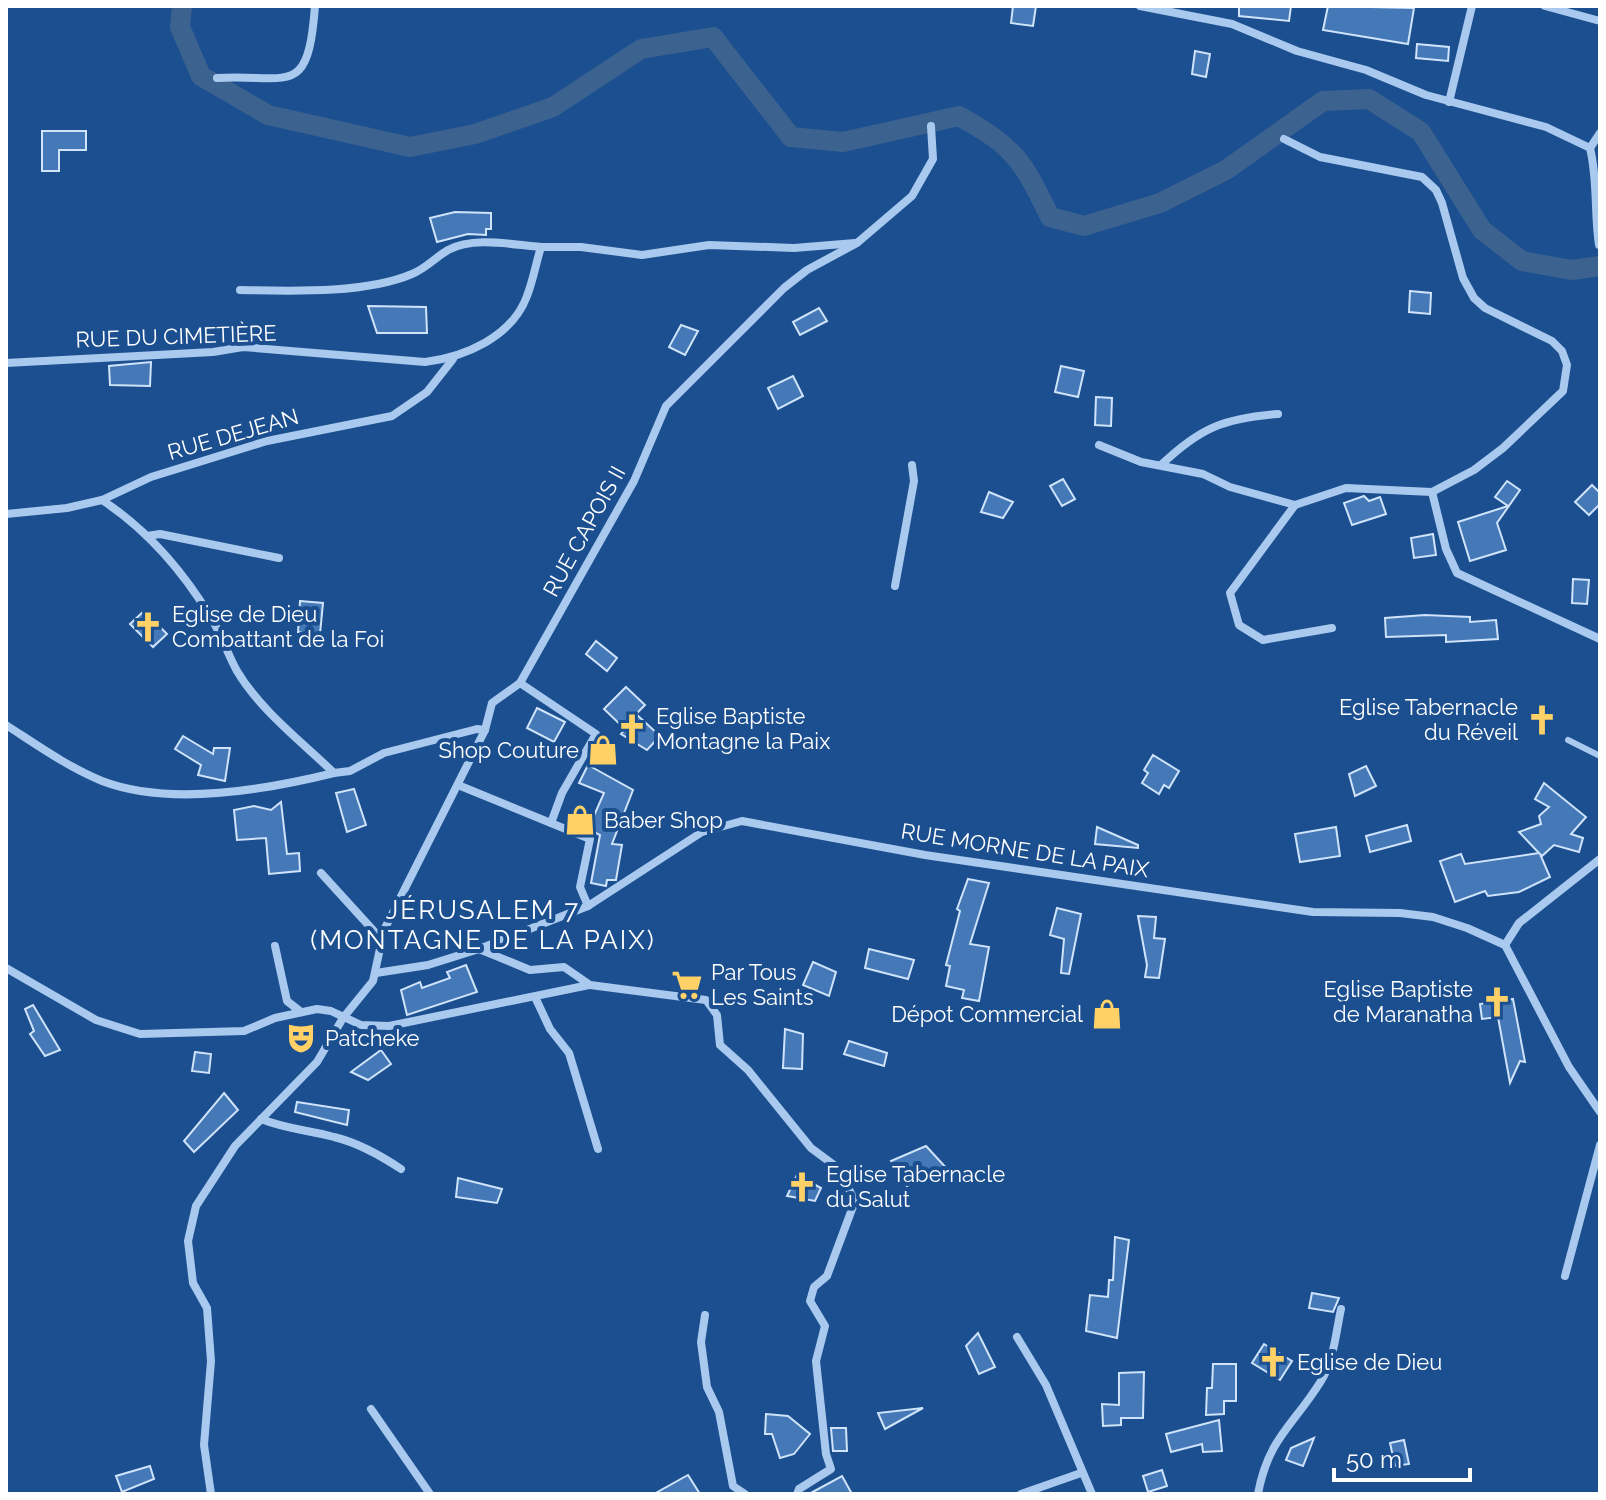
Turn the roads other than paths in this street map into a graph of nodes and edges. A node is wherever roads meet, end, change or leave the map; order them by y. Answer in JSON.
{"nodes":[{"id":1,"x":315,"y":6,"type":"edge"},
{"id":2,"x":1140,"y":6,"type":"edge"},
{"id":3,"x":1472,"y":6,"type":"edge"},
{"id":4,"x":1545,"y":6,"type":"edge"},
{"id":5,"x":1600,"y":21,"type":"edge"},
{"id":6,"x":217,"y":78,"type":"dead end"},
{"id":7,"x":1449,"y":102,"type":"junction"},
{"id":8,"x":931,"y":126,"type":"dead end"},
{"id":9,"x":1600,"y":133,"type":"edge"},
{"id":10,"x":1284,"y":139,"type":"dead end"},
{"id":11,"x":1590,"y":148,"type":"junction"},
{"id":12,"x":857,"y":243,"type":"junction"},
{"id":13,"x":1599,"y":245,"type":"edge"},
{"id":14,"x":541,"y":247,"type":"junction"},
{"id":15,"x":240,"y":290,"type":"dead end"},
{"id":16,"x":453,"y":359,"type":"junction"},
{"id":17,"x":6,"y":363,"type":"edge"},
{"id":18,"x":1278,"y":414,"type":"dead end"},
{"id":19,"x":1099,"y":445,"type":"dead end"},
{"id":20,"x":912,"y":465,"type":"dead end"},
{"id":21,"x":1161,"y":465,"type":"junction"},
{"id":22,"x":1432,"y":492,"type":"junction"},
{"id":23,"x":102,"y":500,"type":"junction"},
{"id":24,"x":1295,"y":505,"type":"junction"},
{"id":25,"x":6,"y":514,"type":"edge"},
{"id":26,"x":147,"y":536,"type":"junction"},
{"id":27,"x":279,"y":558,"type":"dead end"},
{"id":28,"x":895,"y":586,"type":"dead end"},
{"id":29,"x":1332,"y":628,"type":"dead end"},
{"id":30,"x":1600,"y":639,"type":"edge"},
{"id":31,"x":520,"y":683,"type":"junction"},
{"id":32,"x":6,"y":725,"type":"edge"},
{"id":33,"x":485,"y":730,"type":"junction"},
{"id":34,"x":1568,"y":740,"type":"dead end"},
{"id":35,"x":1600,"y":756,"type":"edge"},
{"id":36,"x":334,"y":773,"type":"junction"},
{"id":37,"x":458,"y":785,"type":"junction"},
{"id":38,"x":551,"y":823,"type":"junction"},
{"id":39,"x":1600,"y":859,"type":"edge"},
{"id":40,"x":321,"y":873,"type":"dead end"},
{"id":41,"x":588,"y":906,"type":"junction"},
{"id":42,"x":382,"y":940,"type":"junction"},
{"id":43,"x":1505,"y":945,"type":"junction"},
{"id":44,"x":275,"y":946,"type":"dead end"},
{"id":45,"x":479,"y":949,"type":"junction"},
{"id":46,"x":6,"y":968,"type":"edge"},
{"id":47,"x":376,"y":973,"type":"junction"},
{"id":48,"x":590,"y":985,"type":"junction"},
{"id":49,"x":535,"y":997,"type":"junction"},
{"id":50,"x":301,"y":1012,"type":"junction"},
{"id":51,"x":343,"y":1018,"type":"junction"},
{"id":52,"x":1600,"y":1112,"type":"edge"},
{"id":53,"x":261,"y":1119,"type":"junction"},
{"id":54,"x":1600,"y":1145,"type":"edge"},
{"id":55,"x":598,"y":1149,"type":"dead end"},
{"id":56,"x":401,"y":1169,"type":"dead end"},
{"id":57,"x":1565,"y":1276,"type":"dead end"},
{"id":58,"x":1341,"y":1309,"type":"dead end"},
{"id":59,"x":705,"y":1315,"type":"dead end"},
{"id":60,"x":1017,"y":1337,"type":"dead end"},
{"id":61,"x":371,"y":1409,"type":"dead end"},
{"id":62,"x":1081,"y":1473,"type":"junction"},
{"id":63,"x":733,"y":1490,"type":"edge"},
{"id":64,"x":211,"y":1494,"type":"edge"},
{"id":65,"x":430,"y":1494,"type":"edge"},
{"id":66,"x":745,"y":1494,"type":"edge"},
{"id":67,"x":797,"y":1494,"type":"edge"},
{"id":68,"x":1021,"y":1494,"type":"edge"},
{"id":69,"x":1092,"y":1494,"type":"edge"},
{"id":70,"x":1258,"y":1494,"type":"edge"}],
"edges":[{"from":1,"to":6,"type":"street"},
{"from":2,"to":7,"type":"street"},
{"from":3,"to":7,"type":"street"},
{"from":4,"to":5,"type":"street"},
{"from":7,"to":11,"type":"street"},
{"from":8,"to":12,"type":"street","name":"RUE CAPOIS II"},
{"from":9,"to":11,"type":"street"},
{"from":10,"to":22,"type":"street"},
{"from":11,"to":13,"type":"street"},
{"from":12,"to":14,"type":"street"},
{"from":12,"to":31,"type":"street","name":"RUE CAPOIS II"},
{"from":14,"to":15,"type":"street"},
{"from":14,"to":16,"type":"street","name":"RUE DU CIMETIÈRE"},
{"from":16,"to":17,"type":"street","name":"RUE DU CIMETIÈRE"},
{"from":16,"to":23,"type":"street","name":"RUE DEJEAN"},
{"from":18,"to":21,"type":"street"},
{"from":19,"to":21,"type":"street"},
{"from":20,"to":28,"type":"street"},
{"from":21,"to":24,"type":"street"},
{"from":22,"to":24,"type":"street"},
{"from":22,"to":30,"type":"street"},
{"from":23,"to":25,"type":"street","name":"RUE DEJEAN"},
{"from":23,"to":26,"type":"street"},
{"from":24,"to":29,"type":"street"},
{"from":26,"to":27,"type":"street"},
{"from":26,"to":36,"type":"street"},
{"from":31,"to":33,"type":"street","name":"RUE CAPOIS II"},
{"from":31,"to":38,"type":"street"},
{"from":32,"to":36,"type":"street"},
{"from":33,"to":36,"type":"street"},
{"from":33,"to":37,"type":"street","name":"RUE CAPOIS II"},
{"from":34,"to":35,"type":"lane"},
{"from":37,"to":38,"type":"street"},
{"from":37,"to":42,"type":"street","name":"RUE CAPOIS II"},
{"from":38,"to":41,"type":"street"},
{"from":39,"to":43,"type":"street"},
{"from":40,"to":42,"type":"street"},
{"from":41,"to":43,"type":"street","name":"RUE MORNE DE LA PAIX"},
{"from":41,"to":45,"type":"street","name":"RUE MORNE DE LA PAIX"},
{"from":42,"to":47,"type":"street","name":"RUE CAPOIS II"},
{"from":43,"to":52,"type":"street"},
{"from":44,"to":50,"type":"street"},
{"from":45,"to":47,"type":"street","name":"RUE MORNE DE LA PAIX"},
{"from":45,"to":48,"type":"street"},
{"from":46,"to":50,"type":"street"},
{"from":47,"to":51,"type":"street","name":"RUE CAPOIS II"},
{"from":48,"to":49,"type":"street"},
{"from":48,"to":67,"type":"street"},
{"from":49,"to":51,"type":"street"},
{"from":49,"to":55,"type":"street"},
{"from":50,"to":51,"type":"street"},
{"from":51,"to":53,"type":"street","name":"RUE CAPOIS II"},
{"from":53,"to":56,"type":"street"},
{"from":53,"to":64,"type":"street","name":"RUE CAPOIS II"},
{"from":54,"to":57,"type":"street"},
{"from":58,"to":70,"type":"street"},
{"from":59,"to":63,"type":"street"},
{"from":60,"to":62,"type":"street"},
{"from":61,"to":65,"type":"street"},
{"from":62,"to":68,"type":"street"},
{"from":62,"to":69,"type":"street"},
{"from":63,"to":66,"type":"street"}]}
